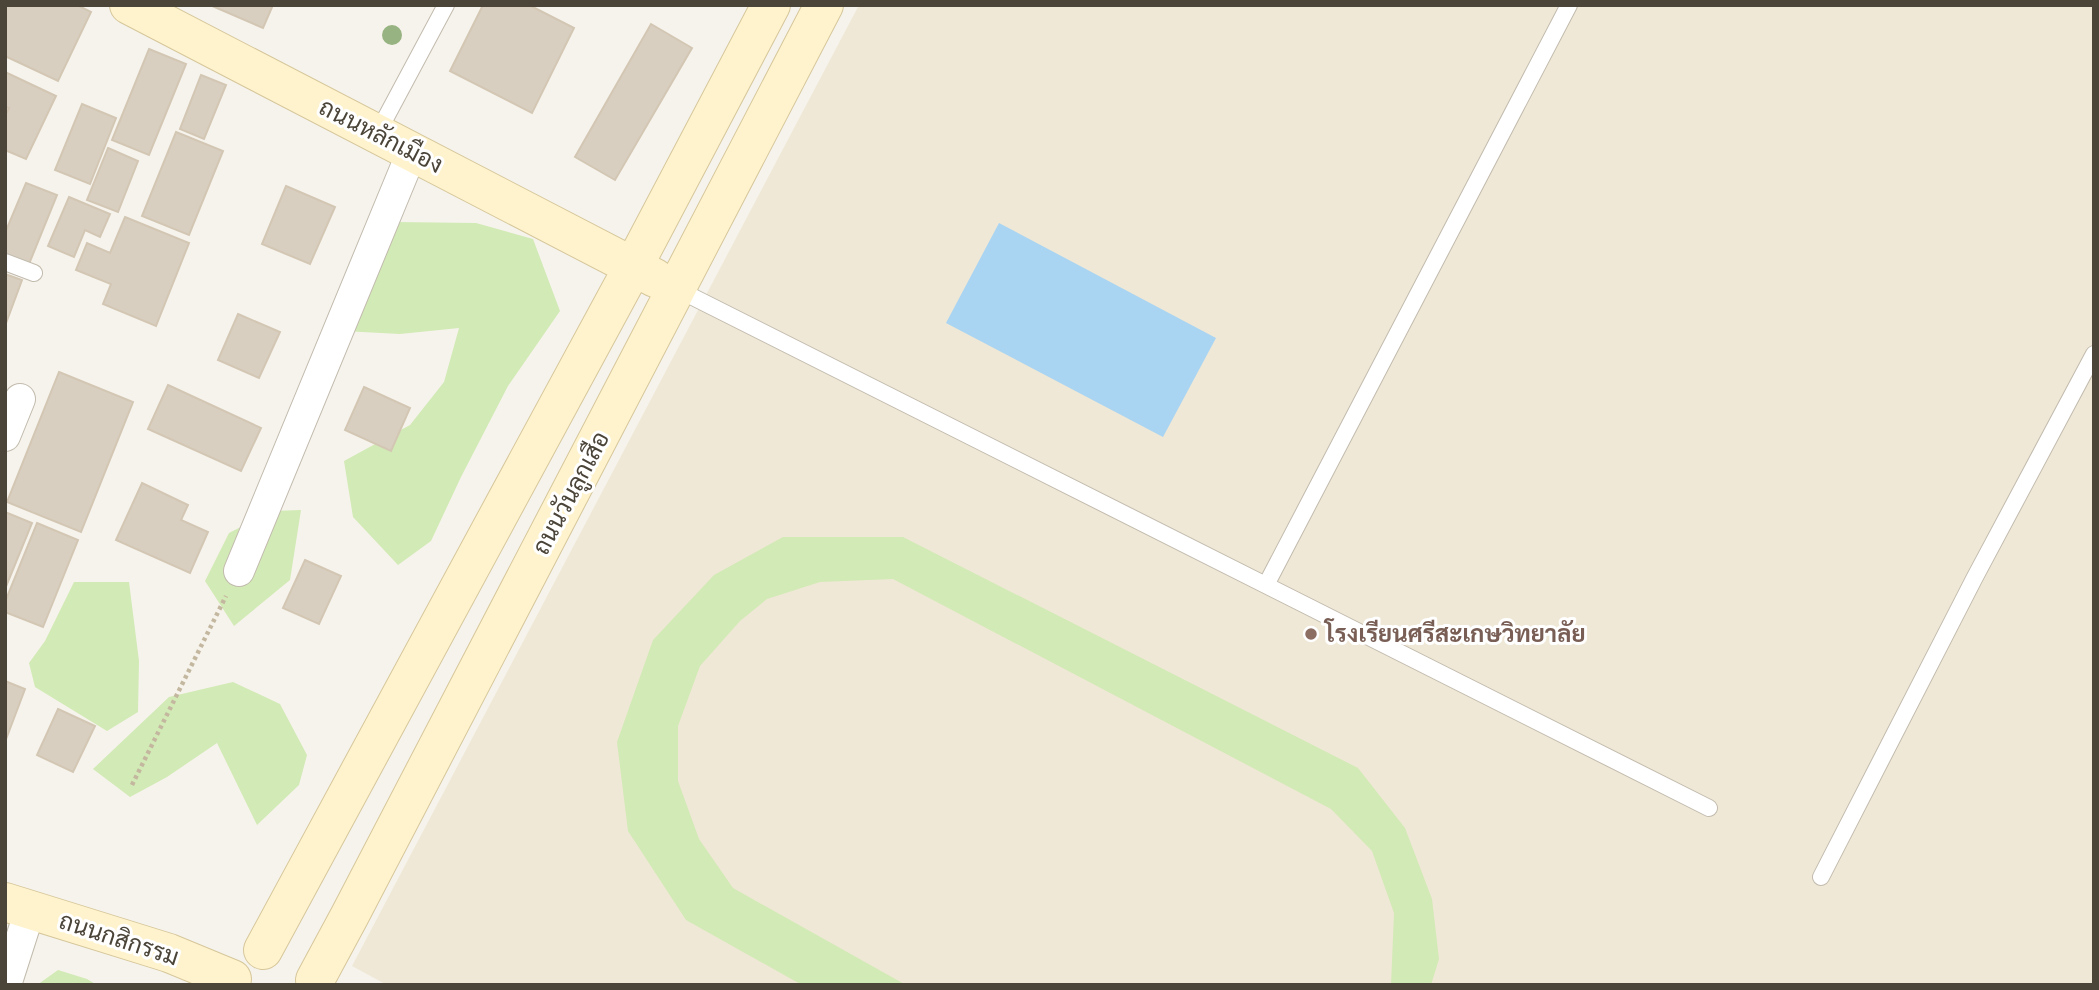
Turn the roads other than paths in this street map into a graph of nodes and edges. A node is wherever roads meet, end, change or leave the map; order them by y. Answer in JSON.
{"nodes":[{"id":1,"x":129,"y":5,"type":"edge"},
{"id":2,"x":446,"y":5,"type":"edge"},
{"id":3,"x":771,"y":5,"type":"edge"},
{"id":4,"x":824,"y":5,"type":"edge"},
{"id":5,"x":1569,"y":5,"type":"edge"},
{"id":6,"x":377,"y":134,"type":"junction"},
{"id":7,"x":412,"y":152,"type":"junction"},
{"id":8,"x":5,"y":262,"type":"edge"},
{"id":9,"x":633,"y":267,"type":"junction"},
{"id":10,"x":34,"y":273,"type":"dead end"},
{"id":11,"x":677,"y":289,"type":"junction"},
{"id":12,"x":2094,"y":354,"type":"edge"},
{"id":13,"x":20,"y":399,"type":"dead end"},
{"id":14,"x":5,"y":436,"type":"edge"},
{"id":15,"x":239,"y":571,"type":"road end"},
{"id":16,"x":1266,"y":586,"type":"junction"},
{"id":17,"x":1709,"y":808,"type":"dead end"},
{"id":18,"x":1821,"y":877,"type":"dead end"},
{"id":19,"x":18,"y":906,"type":"edge"},
{"id":20,"x":263,"y":950,"type":"junction"},
{"id":21,"x":231,"y":982,"type":"edge"},
{"id":22,"x":315,"y":982,"type":"edge"},
{"id":23,"x":6,"y":985,"type":"edge"}],
"edges":[{"from":1,"to":6,"type":"street","name":"ถนนหลักเมือง"},
{"from":2,"to":6,"type":"lane"},
{"from":3,"to":9,"type":"street"},
{"from":4,"to":11,"type":"street","name":"ถนนวันลูกเสือ"},
{"from":5,"to":16,"type":"lane"},
{"from":6,"to":7,"type":"street","name":"ถนนหลักเมือง"},
{"from":7,"to":9,"type":"street","name":"ถนนหลักเมือง"},
{"from":7,"to":15,"type":"street"},
{"from":8,"to":10,"type":"lane"},
{"from":9,"to":11,"type":"street","name":"ถนนหลักเมือง"},
{"from":9,"to":20,"type":"street"},
{"from":11,"to":16,"type":"lane"},
{"from":11,"to":22,"type":"street","name":"ถนนวันลูกเสือ"},
{"from":12,"to":18,"type":"lane"},
{"from":13,"to":14,"type":"street"},
{"from":16,"to":17,"type":"lane"},
{"from":19,"to":21,"type":"street","name":"ถนนกสิกรรม"},
{"from":19,"to":23,"type":"street"},
{"from":20,"to":21,"type":"street"},
{"from":20,"to":22,"type":"street"}]}
